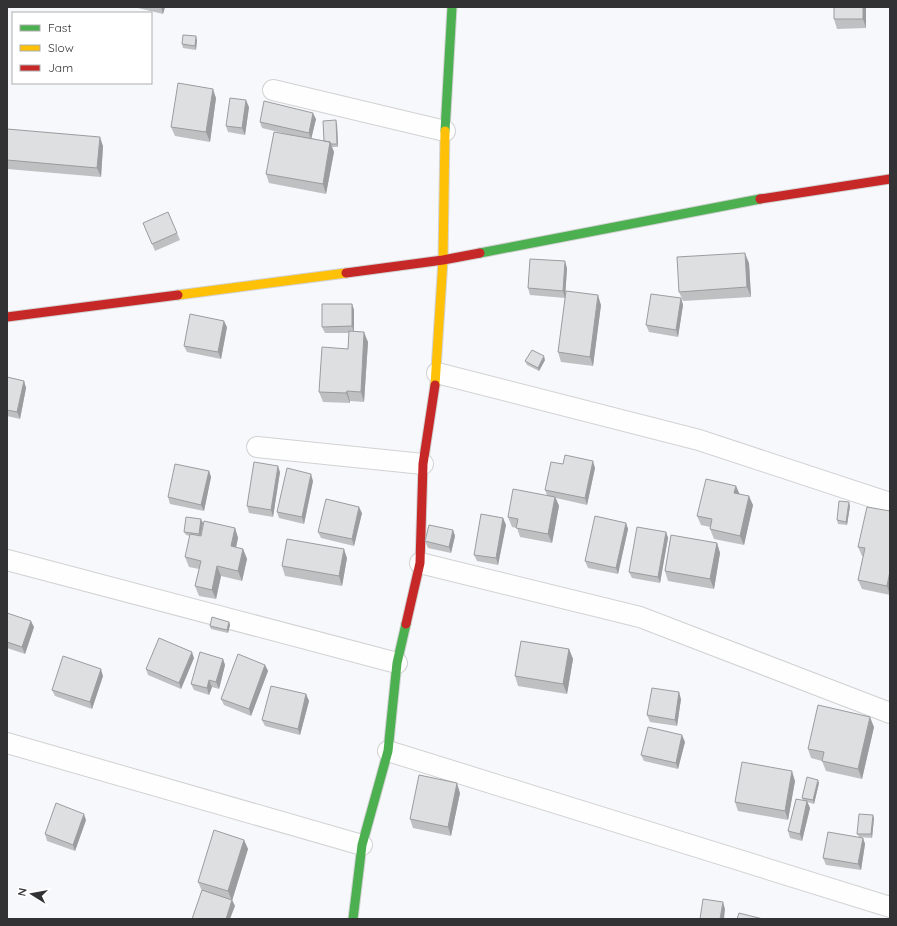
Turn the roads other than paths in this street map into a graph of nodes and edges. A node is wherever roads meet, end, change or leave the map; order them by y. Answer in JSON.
{"nodes":[{"id":1,"x":452,"y":7,"type":"edge"},
{"id":2,"x":273,"y":90,"type":"dead end"},
{"id":3,"x":445,"y":131,"type":"junction"},
{"id":4,"x":890,"y":179,"type":"edge"},
{"id":5,"x":443,"y":260,"type":"junction"},
{"id":6,"x":7,"y":317,"type":"edge"},
{"id":7,"x":437,"y":373,"type":"junction"},
{"id":8,"x":257,"y":448,"type":"dead end"},
{"id":9,"x":423,"y":464,"type":"junction"},
{"id":10,"x":890,"y":503,"type":"edge"},
{"id":11,"x":7,"y":560,"type":"edge"},
{"id":12,"x":420,"y":562,"type":"junction"},
{"id":13,"x":397,"y":662,"type":"junction"},
{"id":14,"x":890,"y":713,"type":"edge"},
{"id":15,"x":7,"y":743,"type":"edge"},
{"id":16,"x":388,"y":751,"type":"junction"},
{"id":17,"x":362,"y":845,"type":"junction"},
{"id":18,"x":890,"y":907,"type":"edge"},
{"id":19,"x":353,"y":919,"type":"edge"}],
"edges":[{"from":1,"to":3,"type":"street"},
{"from":2,"to":3,"type":"street"},
{"from":3,"to":5,"type":"street"},
{"from":4,"to":5,"type":"street"},
{"from":5,"to":6,"type":"street"},
{"from":5,"to":7,"type":"street"},
{"from":7,"to":9,"type":"street"},
{"from":7,"to":10,"type":"street"},
{"from":8,"to":9,"type":"street"},
{"from":9,"to":12,"type":"street"},
{"from":11,"to":13,"type":"street"},
{"from":12,"to":13,"type":"street"},
{"from":12,"to":14,"type":"street"},
{"from":13,"to":16,"type":"street"},
{"from":15,"to":17,"type":"street"},
{"from":16,"to":17,"type":"street"},
{"from":16,"to":18,"type":"street"},
{"from":17,"to":19,"type":"street"}]}
